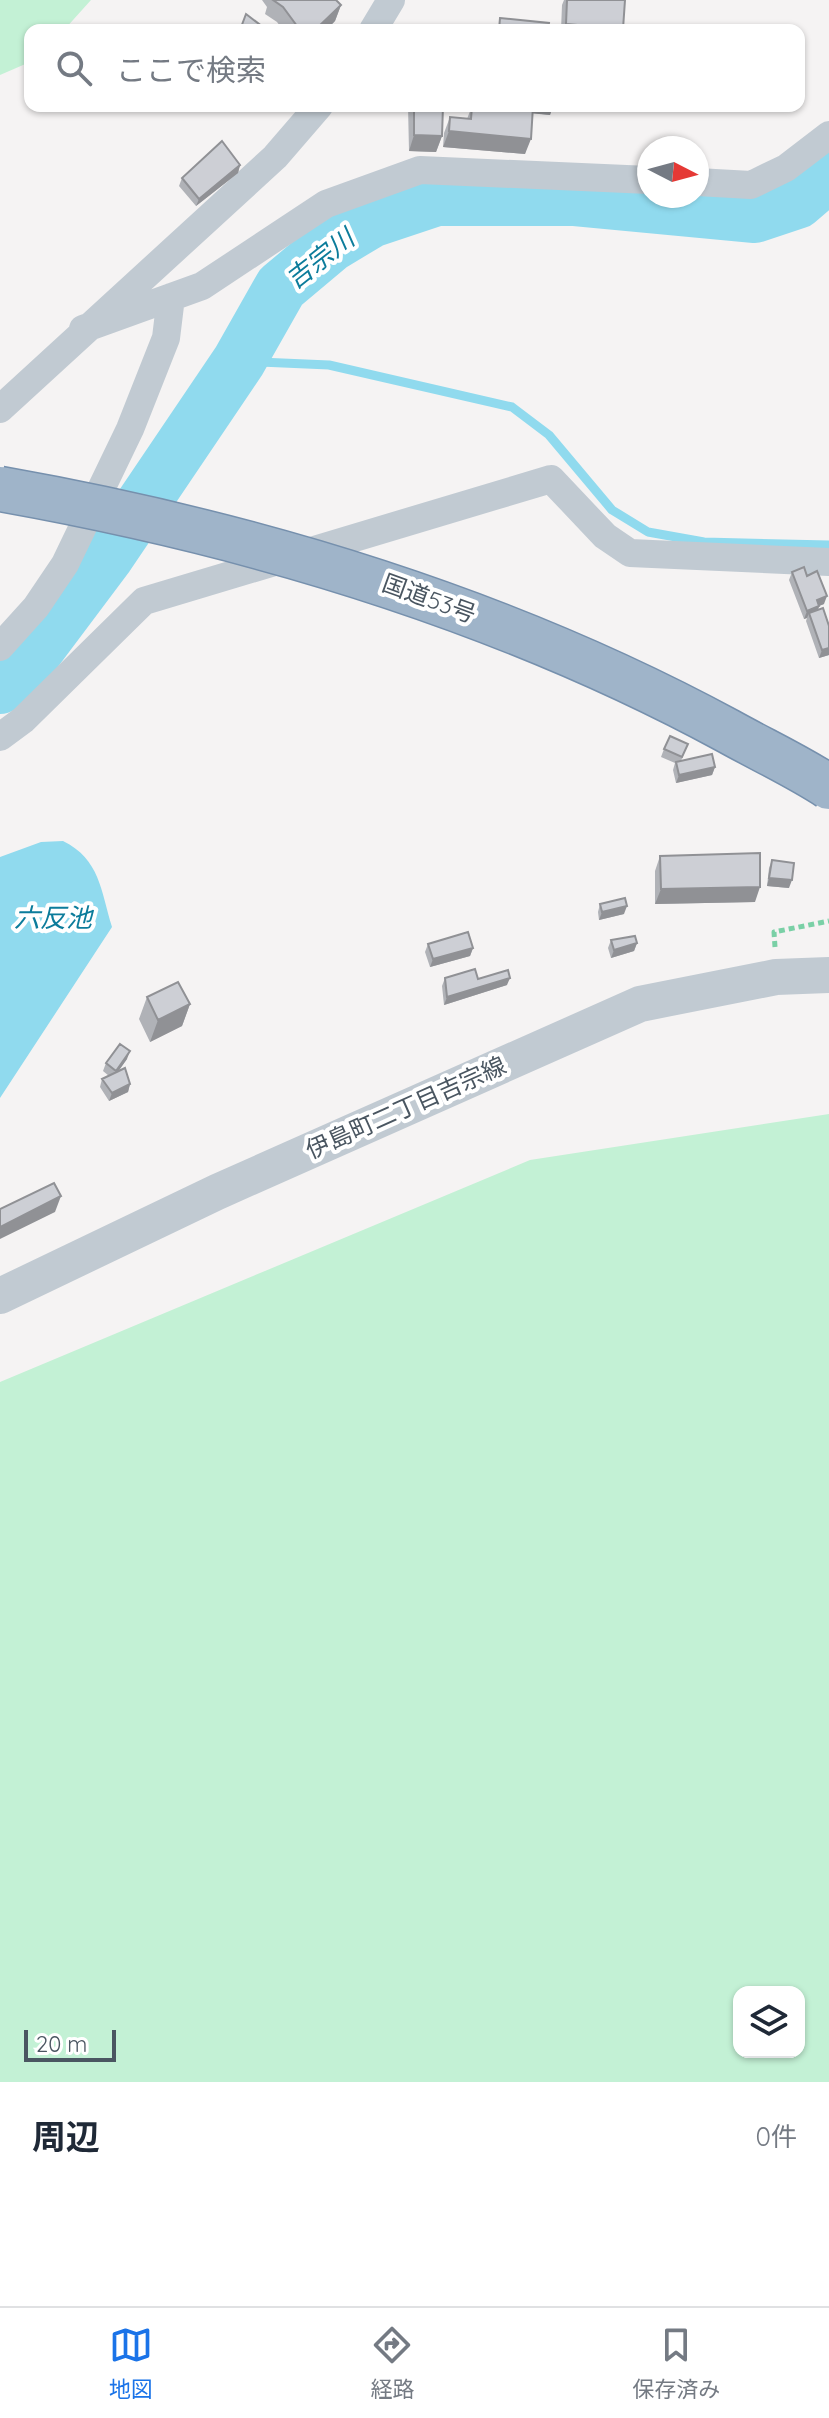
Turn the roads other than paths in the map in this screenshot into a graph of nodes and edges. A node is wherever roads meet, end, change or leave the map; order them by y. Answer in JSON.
{"nodes":[{"id":1,"x":391,"y":0,"type":"edge"},
{"id":2,"x":377,"y":24,"type":"edge"},
{"id":3,"x":314,"y":112,"type":"edge"},
{"id":4,"x":829,"y":135,"type":"edge"},
{"id":5,"x":637,"y":179,"type":"edge"},
{"id":6,"x":709,"y":183,"type":"edge"},
{"id":7,"x":171,"y":297,"type":"junction"},
{"id":8,"x":83,"y":329,"type":"junction"},
{"id":9,"x":3,"y":405,"type":"edge"},
{"id":10,"x":0,"y":489,"type":"edge"},
{"id":11,"x":829,"y":562,"type":"edge"},
{"id":12,"x":0,"y":647,"type":"edge"},
{"id":13,"x":0,"y":737,"type":"edge"},
{"id":14,"x":829,"y":787,"type":"edge"},
{"id":15,"x":829,"y":975,"type":"edge"},
{"id":16,"x":0,"y":1296,"type":"edge"}],
"edges":[{"from":1,"to":2,"type":"street"},
{"from":3,"to":8,"type":"street"},
{"from":4,"to":6,"type":"street"},
{"from":5,"to":7,"type":"street"},
{"from":7,"to":8,"type":"street"},
{"from":7,"to":12,"type":"street"},
{"from":8,"to":9,"type":"street"},
{"from":10,"to":14,"type":"highway","name":"国道53号","bridge":true},
{"from":11,"to":13,"type":"street"},
{"from":15,"to":16,"type":"street","name":"伊島町二丁目吉宗線"}]}
